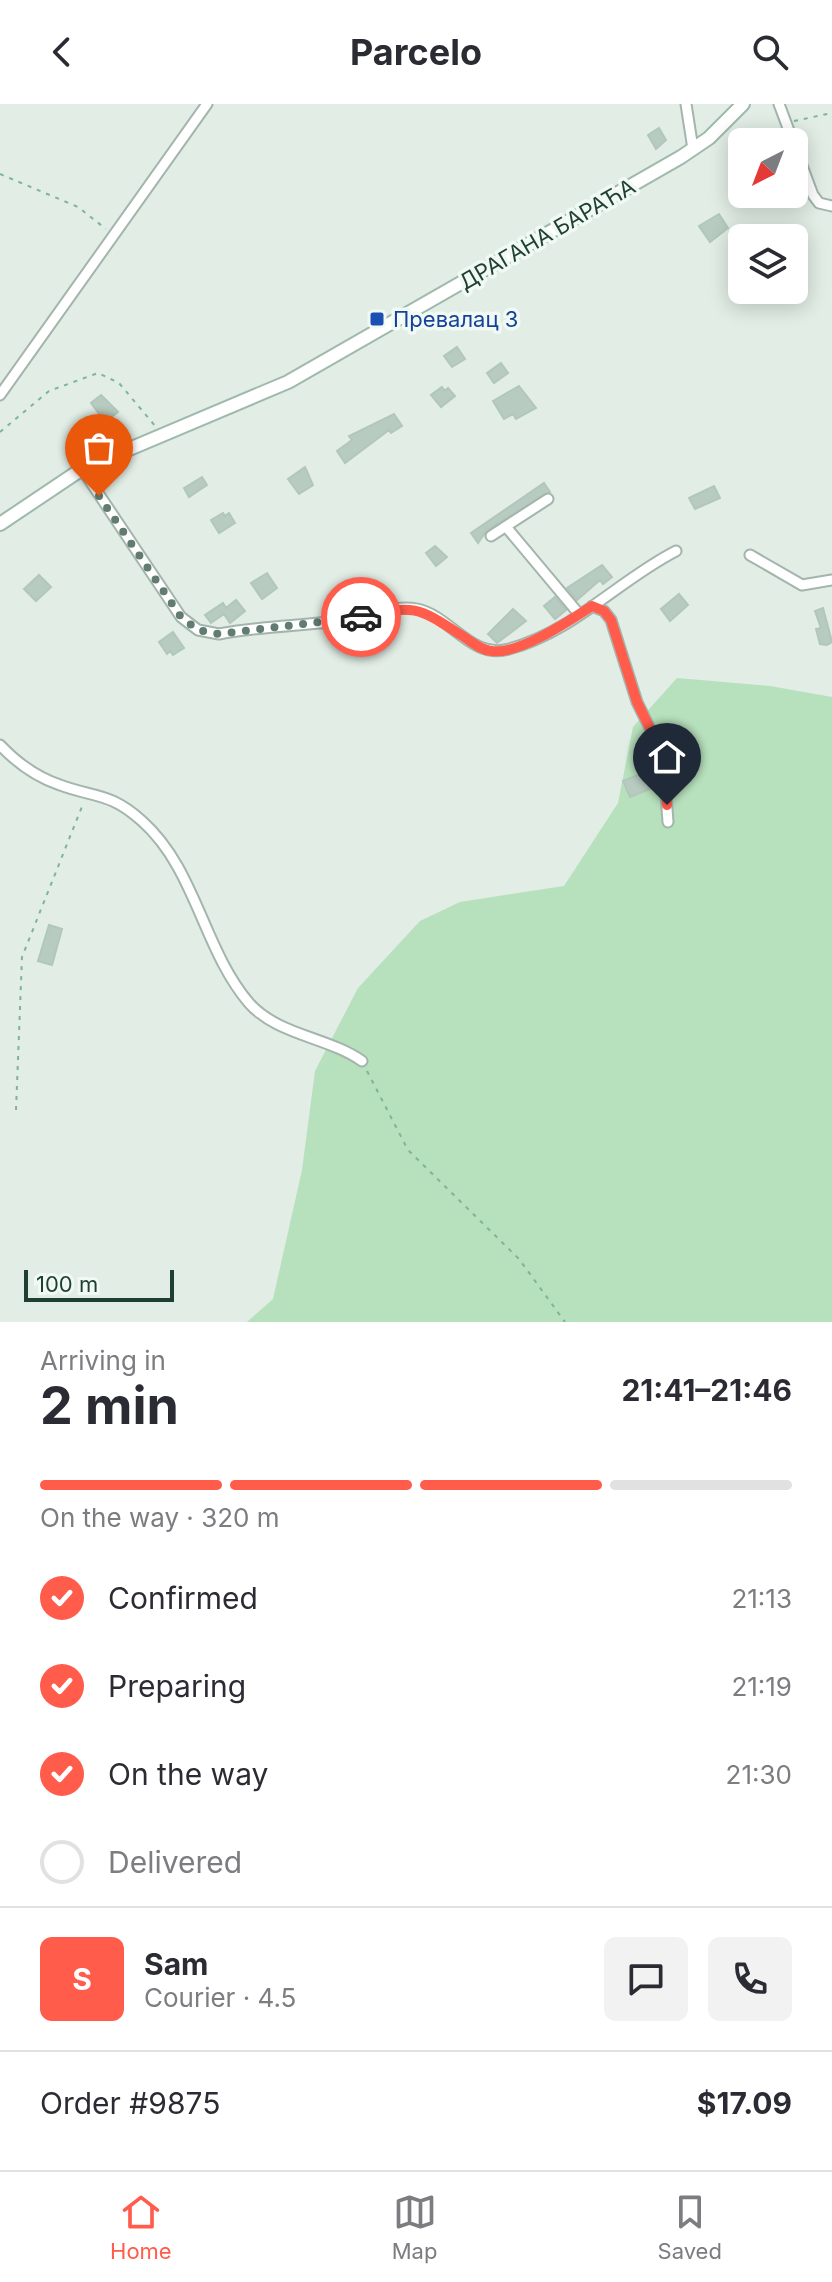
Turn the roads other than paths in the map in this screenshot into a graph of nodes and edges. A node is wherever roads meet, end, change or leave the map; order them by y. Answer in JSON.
{"nodes":[{"id":1,"x":207,"y":104,"type":"edge"},
{"id":2,"x":686,"y":104,"type":"edge"},
{"id":3,"x":743,"y":104,"type":"edge"},
{"id":4,"x":779,"y":104,"type":"edge"},
{"id":5,"x":693,"y":149,"type":"junction"},
{"id":6,"x":832,"y":206,"type":"edge"},
{"id":7,"x":0,"y":395,"type":"edge"},
{"id":8,"x":82,"y":469,"type":"junction"},
{"id":9,"x":548,"y":499,"type":"dead end"},
{"id":10,"x":0,"y":524,"type":"edge"},
{"id":11,"x":507,"y":528,"type":"junction"},
{"id":12,"x":491,"y":536,"type":"dead end"},
{"id":13,"x":676,"y":551,"type":"dead end"},
{"id":14,"x":750,"y":555,"type":"dead end"},
{"id":15,"x":832,"y":580,"type":"edge"},
{"id":16,"x":592,"y":606,"type":"junction"},
{"id":17,"x":579,"y":614,"type":"junction"},
{"id":18,"x":0,"y":745,"type":"edge"},
{"id":19,"x":668,"y":822,"type":"dead end"},
{"id":20,"x":362,"y":1061,"type":"road end"}],
"edges":[{"from":1,"to":7,"type":"street"},
{"from":2,"to":5,"type":"street"},
{"from":3,"to":5,"type":"street","name":"ДРАГАНА БАРАЋА"},
{"from":4,"to":6,"type":"street"},
{"from":5,"to":8,"type":"street","name":"ДРАГАНА БАРАЋА"},
{"from":8,"to":10,"type":"street","name":"ДРАГАНА БАРАЋА"},
{"from":8,"to":17,"type":"street"},
{"from":9,"to":11,"type":"street"},
{"from":11,"to":12,"type":"street"},
{"from":11,"to":17,"type":"street"},
{"from":13,"to":16,"type":"street"},
{"from":14,"to":15,"type":"street"},
{"from":16,"to":17,"type":"street"},
{"from":16,"to":19,"type":"street"},
{"from":18,"to":20,"type":"street"}]}
